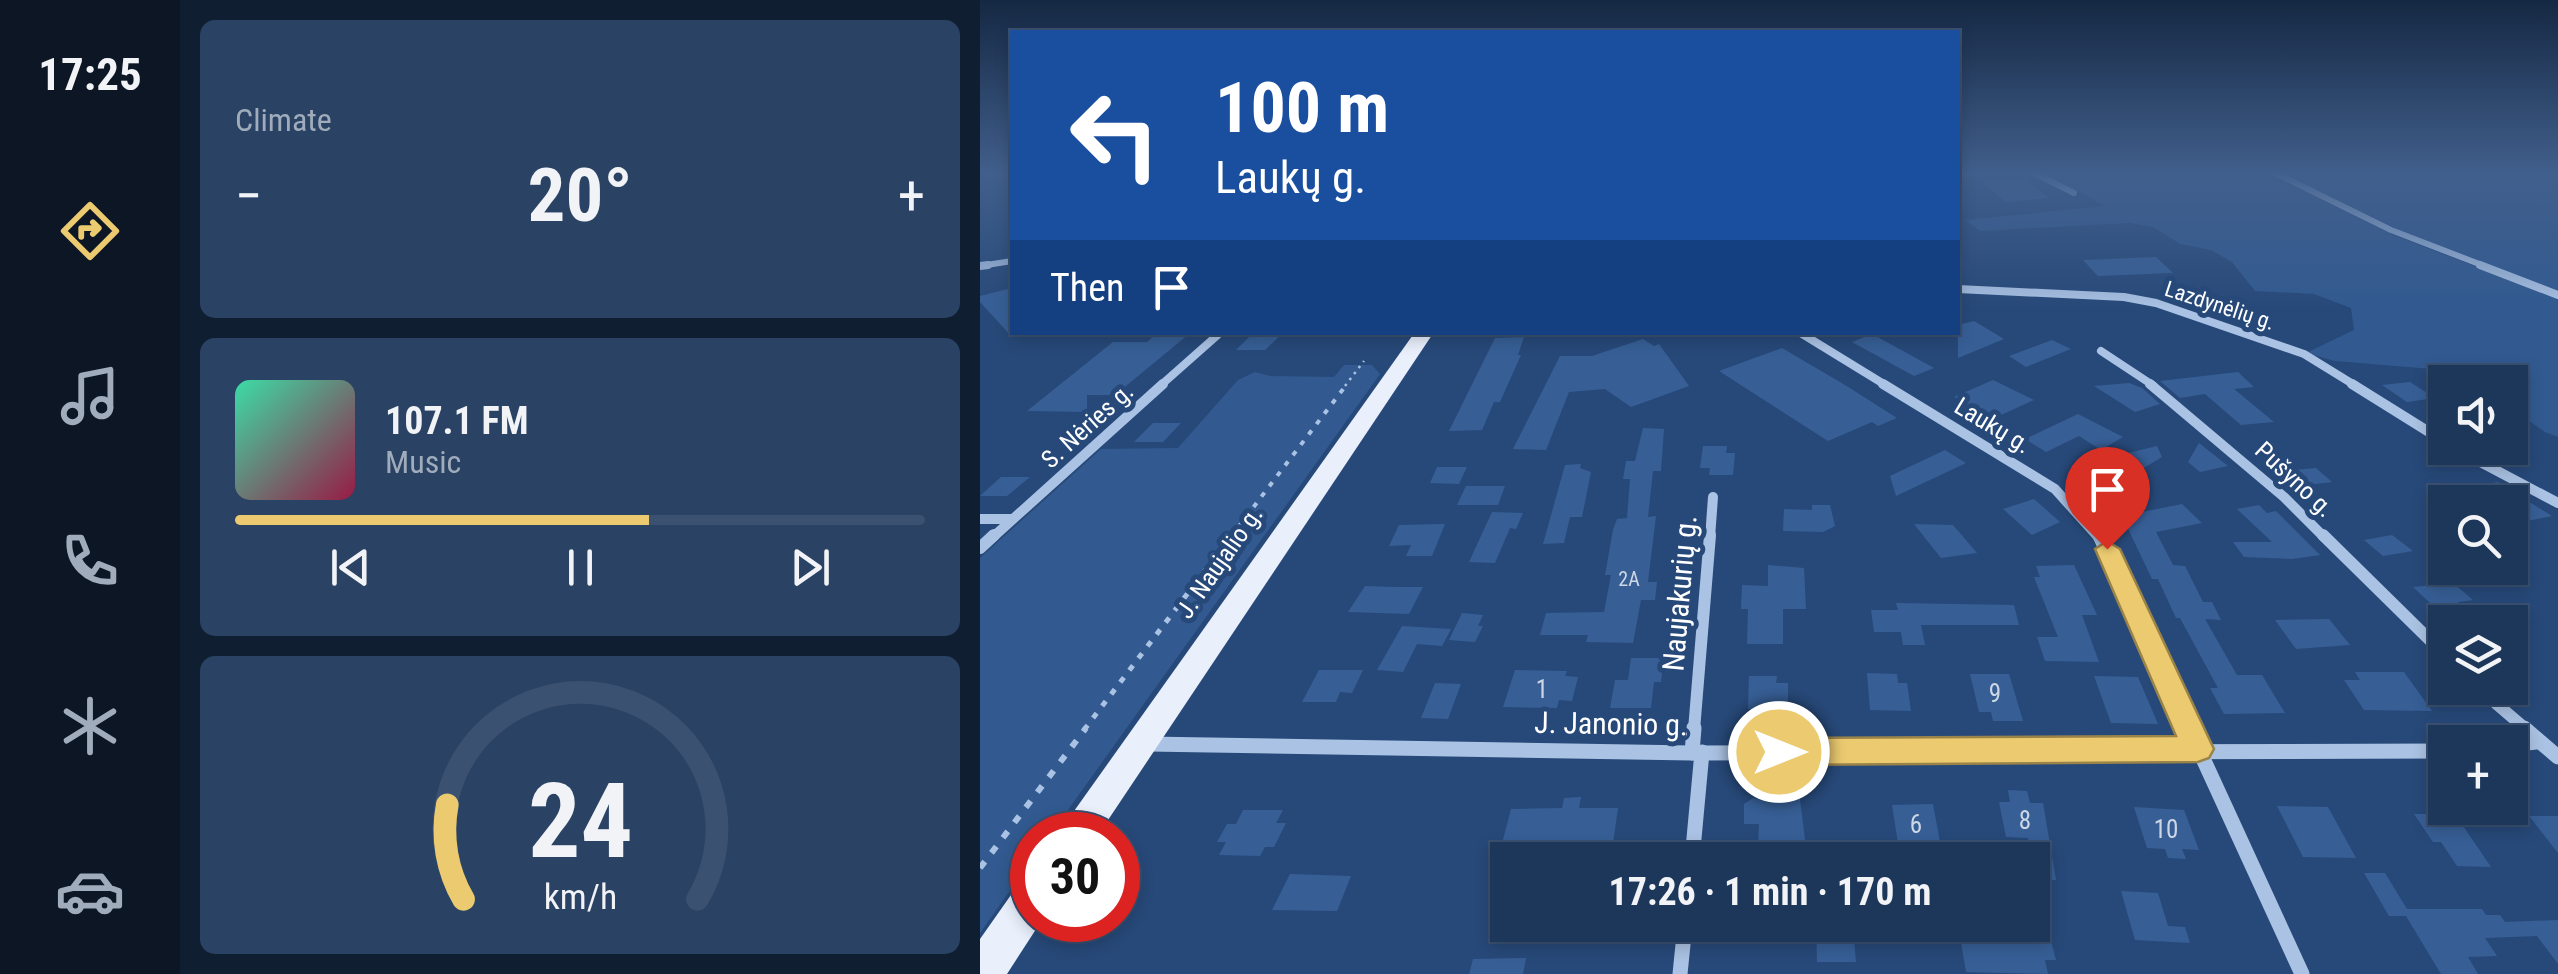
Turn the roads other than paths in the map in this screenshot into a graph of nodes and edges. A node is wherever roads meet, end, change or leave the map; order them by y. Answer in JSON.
{"nodes":[{"id":1,"x":2366,"y":217,"type":"edge"},
{"id":2,"x":1010,"y":261,"type":"edge"},
{"id":3,"x":980,"y":266,"type":"edge"},
{"id":4,"x":1960,"y":289,"type":"edge"},
{"id":5,"x":2558,"y":295,"type":"edge"},
{"id":6,"x":1218,"y":335,"type":"edge"},
{"id":7,"x":1423,"y":335,"type":"edge"},
{"id":8,"x":1803,"y":335,"type":"edge"},
{"id":9,"x":2101,"y":351,"type":"dead end"},
{"id":10,"x":2428,"y":431,"type":"edge"},
{"id":11,"x":2486,"y":465,"type":"edge"},
{"id":12,"x":1712,"y":498,"type":"dead end"},
{"id":13,"x":2558,"y":503,"type":"edge"},
{"id":14,"x":980,"y":519,"type":"edge"},
{"id":15,"x":1012,"y":519,"type":"junction"},
{"id":16,"x":980,"y":548,"type":"edge"},
{"id":17,"x":2428,"y":638,"type":"edge"},
{"id":18,"x":2496,"y":705,"type":"edge"},
{"id":19,"x":2536,"y":742,"type":"junction"},
{"id":20,"x":2528,"y":743,"type":"edge"},
{"id":21,"x":1137,"y":744,"type":"junction"},
{"id":22,"x":2198,"y":749,"type":"junction"},
{"id":23,"x":2428,"y":750,"type":"edge"},
{"id":24,"x":1697,"y":752,"type":"junction"},
{"id":25,"x":2558,"y":757,"type":"edge"},
{"id":26,"x":1091,"y":812,"type":"edge"},
{"id":27,"x":1693,"y":842,"type":"edge"},
{"id":28,"x":1010,"y":932,"type":"edge"},
{"id":29,"x":1683,"y":942,"type":"edge"},
{"id":30,"x":982,"y":974,"type":"edge"},
{"id":31,"x":1680,"y":974,"type":"edge"},
{"id":32,"x":2302,"y":974,"type":"edge"}],
"edges":[{"from":1,"to":5,"type":"street"},
{"from":2,"to":3,"type":"street"},
{"from":4,"to":10,"type":"street","name":"Lazdynėlių g."},
{"from":6,"to":15,"type":"street","name":"S. Nėries g."},
{"from":7,"to":21,"type":"main road","name":"J. Naujalio g."},
{"from":8,"to":22,"type":"street","name":"Laukų g."},
{"from":9,"to":17,"type":"street","name":"Pušyno g."},
{"from":11,"to":13,"type":"street"},
{"from":12,"to":24,"type":"street","name":"Naujakurių g."},
{"from":14,"to":15,"type":"street"},
{"from":15,"to":16,"type":"street","name":"S. Nėries g."},
{"from":18,"to":19,"type":"street"},
{"from":19,"to":20,"type":"street"},
{"from":19,"to":25,"type":"street"},
{"from":21,"to":24,"type":"street","name":"J. Janonio g."},
{"from":21,"to":26,"type":"main road","name":"J. Naujalio g."},
{"from":22,"to":23,"type":"street","name":"J. Janonio g."},
{"from":22,"to":24,"type":"street","name":"J. Janonio g."},
{"from":22,"to":32,"type":"street","name":"Laukų g."},
{"from":24,"to":27,"type":"street","name":"Naujakurių g."},
{"from":28,"to":30,"type":"main road"},
{"from":29,"to":31,"type":"street"}]}
